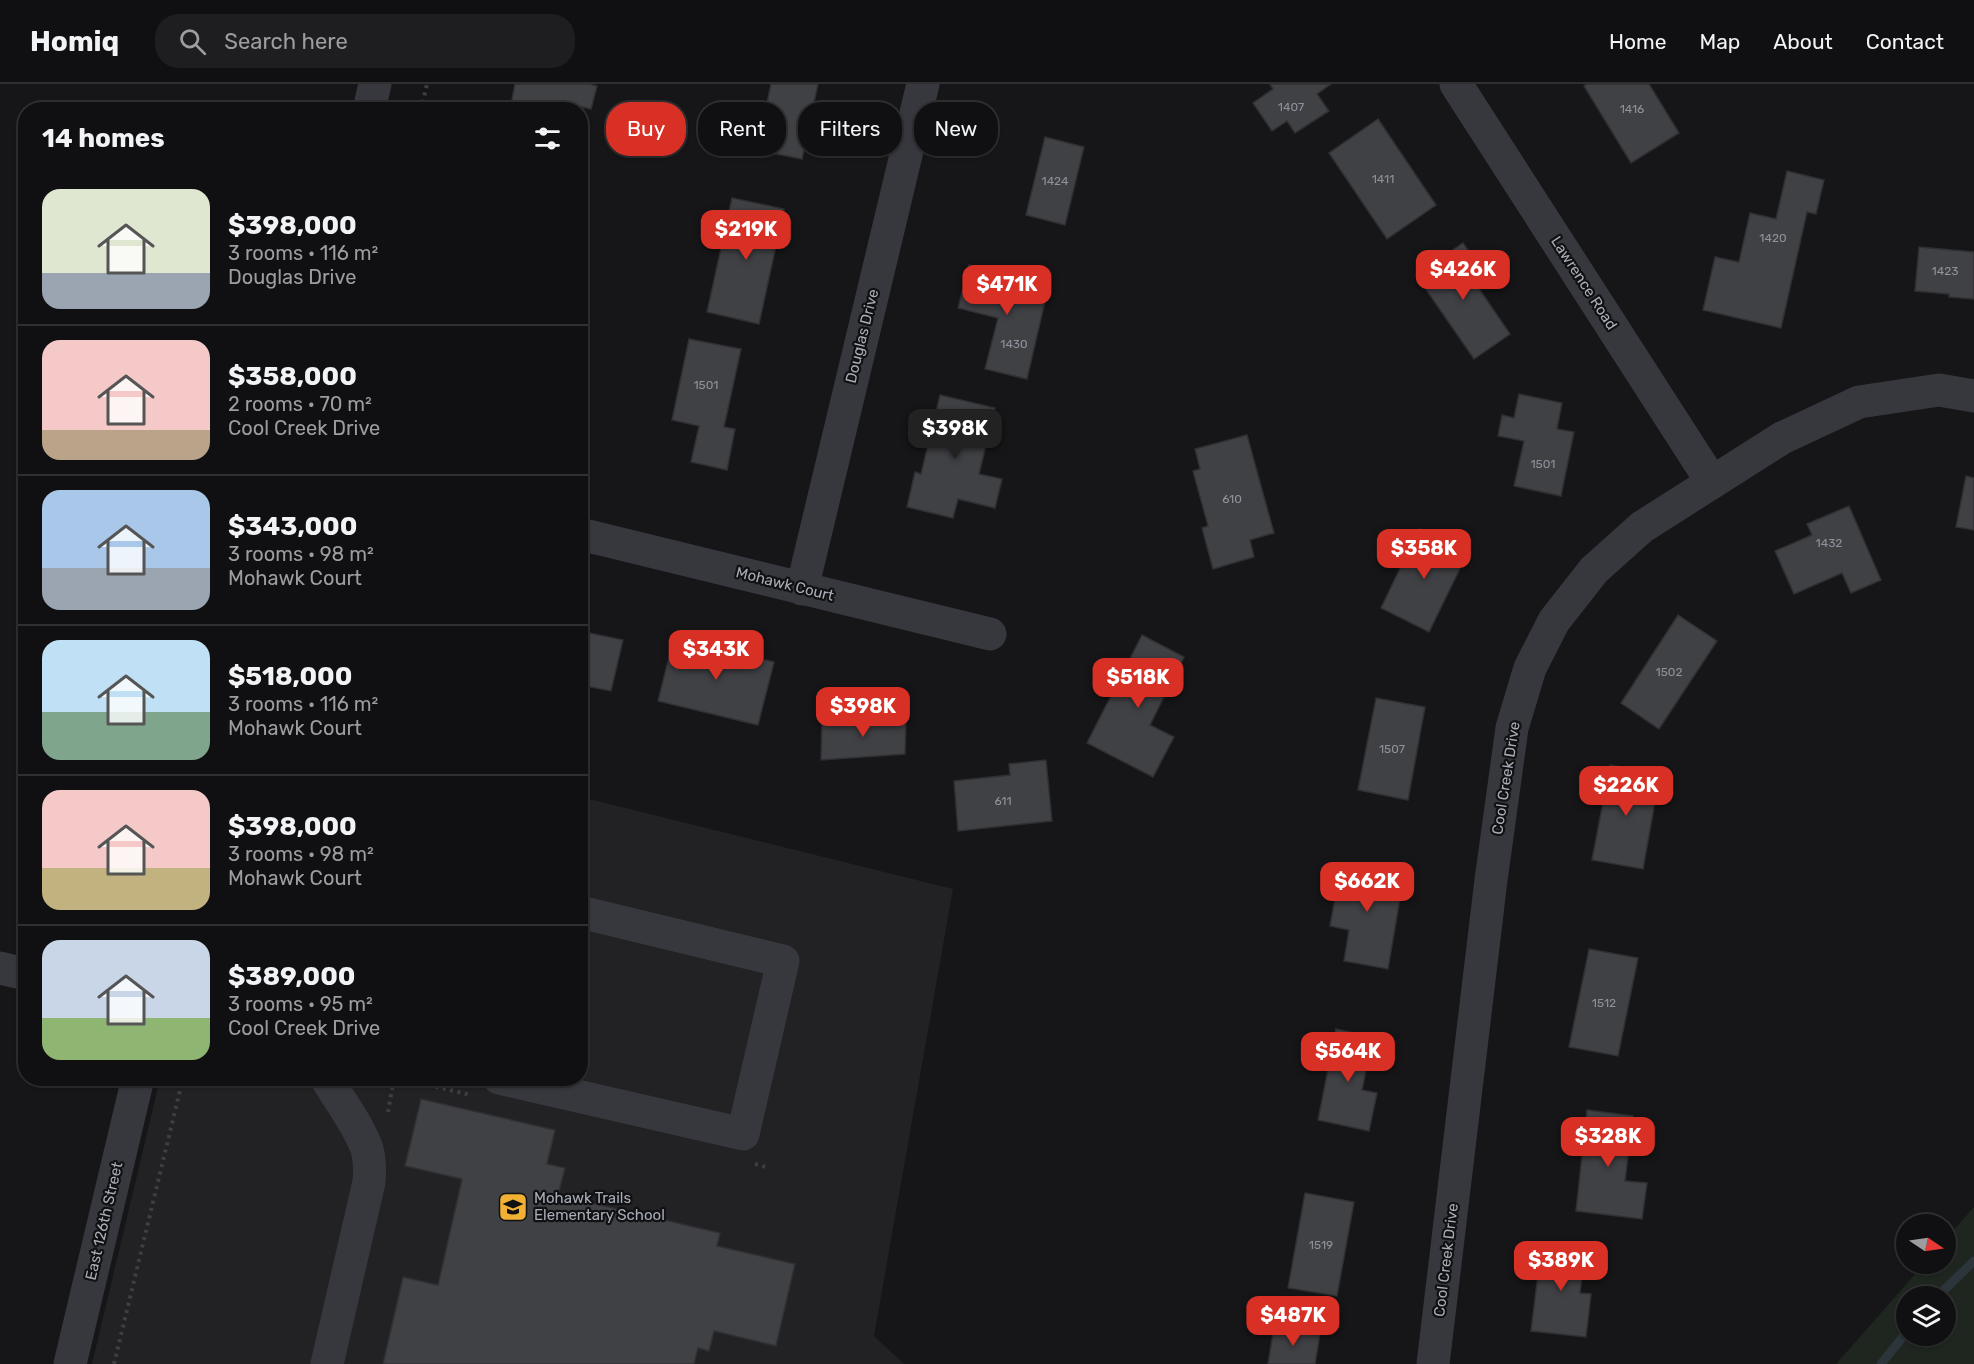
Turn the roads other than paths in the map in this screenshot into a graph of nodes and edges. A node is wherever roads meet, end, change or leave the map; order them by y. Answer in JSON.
{"nodes":[{"id":1,"x":375,"y":84,"type":"edge"},
{"id":2,"x":923,"y":84,"type":"edge"},
{"id":3,"x":1456,"y":84,"type":"edge"},
{"id":4,"x":371,"y":102,"type":"edge"},
{"id":5,"x":1974,"y":396,"type":"edge"},
{"id":6,"x":1712,"y":482,"type":"junction"},
{"id":7,"x":588,"y":536,"type":"edge"},
{"id":8,"x":802,"y":589,"type":"junction"},
{"id":9,"x":990,"y":634,"type":"dead end"},
{"id":10,"x":588,"y":914,"type":"edge"},
{"id":11,"x":0,"y":968,"type":"edge"},
{"id":12,"x":18,"y":972,"type":"edge"},
{"id":13,"x":136,"y":1086,"type":"edge"},
{"id":14,"x":331,"y":1086,"type":"edge"},
{"id":15,"x":534,"y":1086,"type":"edge"},
{"id":16,"x":70,"y":1364,"type":"edge"},
{"id":17,"x":327,"y":1364,"type":"edge"},
{"id":18,"x":1434,"y":1364,"type":"edge"}],
"edges":[{"from":1,"to":4,"type":"street"},
{"from":2,"to":8,"type":"street","name":"Douglas Drive"},
{"from":3,"to":6,"type":"street","name":"Lawrence Road"},
{"from":5,"to":6,"type":"street","name":"Cool Creek Drive"},
{"from":6,"to":18,"type":"street","name":"Cool Creek Drive"},
{"from":7,"to":8,"type":"street","name":"Mohawk Court"},
{"from":8,"to":9,"type":"street","name":"Mohawk Court"},
{"from":10,"to":15,"type":"street"},
{"from":11,"to":12,"type":"street"},
{"from":13,"to":16,"type":"street","name":"East 126th Street"},
{"from":14,"to":17,"type":"street"}]}
